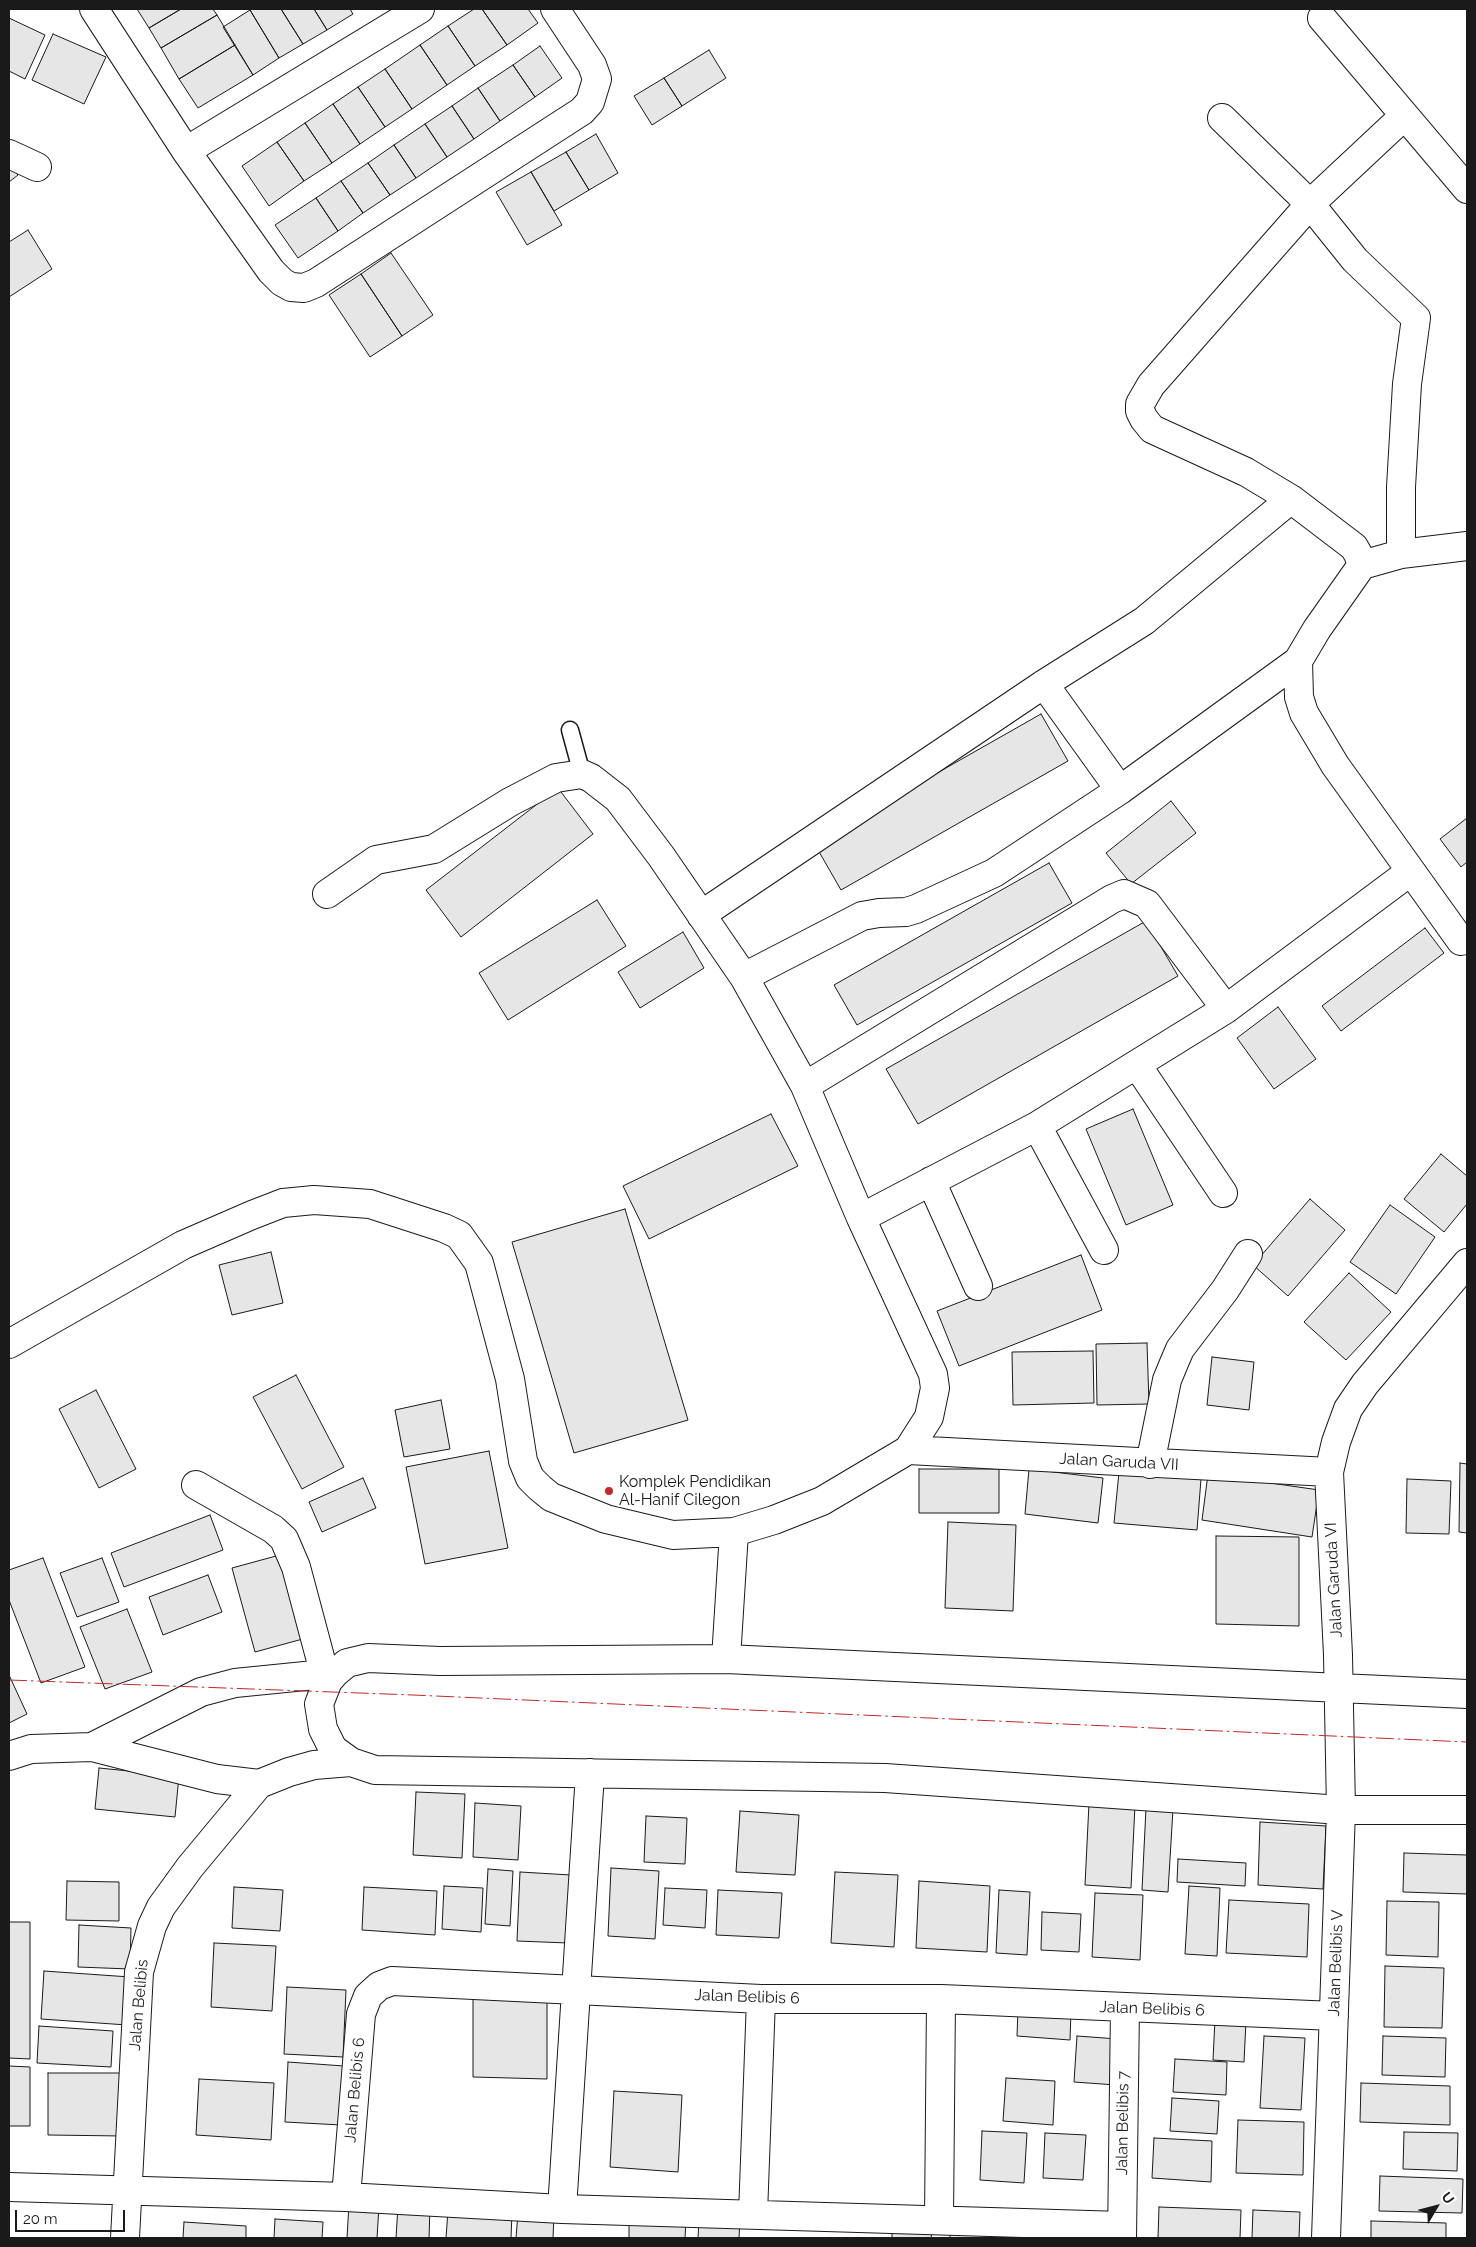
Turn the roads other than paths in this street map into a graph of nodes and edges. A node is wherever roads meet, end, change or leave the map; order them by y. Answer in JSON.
{"nodes":[{"id":1,"x":94,"y":9,"type":"edge"},
{"id":2,"x":420,"y":9,"type":"edge"},
{"id":3,"x":555,"y":9,"type":"edge"},
{"id":4,"x":1322,"y":18,"type":"dead end"},
{"id":5,"x":1404,"y":116,"type":"junction"},
{"id":6,"x":1222,"y":118,"type":"dead end"},
{"id":7,"x":186,"y":151,"type":"junction"},
{"id":8,"x":9,"y":154,"type":"edge"},
{"id":9,"x":37,"y":167,"type":"dead end"},
{"id":10,"x":1467,"y":189,"type":"edge"},
{"id":11,"x":1310,"y":204,"type":"junction"},
{"id":12,"x":1292,"y":498,"type":"junction"},
{"id":13,"x":1467,"y":546,"type":"edge"},
{"id":14,"x":1401,"y":554,"type":"junction"},
{"id":15,"x":1362,"y":566,"type":"junction"},
{"id":16,"x":1298,"y":661,"type":"junction"},
{"id":17,"x":1044,"y":684,"type":"junction"},
{"id":18,"x":570,"y":730,"type":"dead end"},
{"id":19,"x":582,"y":774,"type":"junction"},
{"id":20,"x":1120,"y":790,"type":"junction"},
{"id":21,"x":1411,"y":871,"type":"junction"},
{"id":22,"x":327,"y":894,"type":"dead end"},
{"id":23,"x":701,"y":915,"type":"junction"},
{"id":24,"x":1462,"y":941,"type":"dead end"},
{"id":25,"x":744,"y":977,"type":"junction"},
{"id":26,"x":1226,"y":1009,"type":"junction"},
{"id":27,"x":1137,"y":1065,"type":"junction"},
{"id":28,"x":805,"y":1086,"type":"junction"},
{"id":29,"x":1037,"y":1126,"type":"junction"},
{"id":30,"x":930,"y":1181,"type":"junction"},
{"id":31,"x":1223,"y":1193,"type":"dead end"},
{"id":32,"x":861,"y":1218,"type":"junction"},
{"id":33,"x":1104,"y":1250,"type":"dead end"},
{"id":34,"x":1248,"y":1254,"type":"dead end"},
{"id":35,"x":1467,"y":1263,"type":"edge"},
{"id":36,"x":978,"y":1286,"type":"dead end"},
{"id":37,"x":9,"y":1344,"type":"edge"},
{"id":38,"x":908,"y":1450,"type":"junction"},
{"id":39,"x":1150,"y":1464,"type":"junction"},
{"id":40,"x":1329,"y":1472,"type":"junction"},
{"id":41,"x":196,"y":1484,"type":"dead end"},
{"id":42,"x":734,"y":1532,"type":"junction"},
{"id":43,"x":726,"y":1659,"type":"junction"},
{"id":44,"x":330,"y":1673,"type":"junction"},
{"id":45,"x":1338,"y":1688,"type":"junction"},
{"id":46,"x":1467,"y":1694,"type":"edge"},
{"id":47,"x":92,"y":1747,"type":"junction"},
{"id":48,"x":9,"y":1756,"type":"edge"},
{"id":49,"x":351,"y":1762,"type":"junction"},
{"id":50,"x":590,"y":1773,"type":"junction"},
{"id":51,"x":259,"y":1784,"type":"junction"},
{"id":52,"x":1341,"y":1810,"type":"junction"},
{"id":53,"x":1467,"y":1810,"type":"edge"},
{"id":54,"x":576,"y":1989,"type":"junction"},
{"id":55,"x":761,"y":1999,"type":"junction"},
{"id":56,"x":942,"y":1999,"type":"junction"},
{"id":57,"x":1125,"y":2008,"type":"junction"},
{"id":58,"x":1334,"y":2016,"type":"junction"},
{"id":59,"x":9,"y":2187,"type":"edge"},
{"id":60,"x":128,"y":2190,"type":"junction"},
{"id":61,"x":346,"y":2197,"type":"junction"},
{"id":62,"x":562,"y":2209,"type":"junction"},
{"id":63,"x":753,"y":2214,"type":"junction"},
{"id":64,"x":939,"y":2220,"type":"junction"},
{"id":65,"x":1122,"y":2232,"type":"edge"},
{"id":66,"x":125,"y":2238,"type":"edge"},
{"id":67,"x":1326,"y":2238,"type":"edge"}],
"edges":[{"from":1,"to":7,"type":"street"},
{"from":2,"to":7,"type":"street"},
{"from":3,"to":7,"type":"street"},
{"from":4,"to":5,"type":"street"},
{"from":5,"to":10,"type":"street"},
{"from":5,"to":11,"type":"street"},
{"from":6,"to":11,"type":"street"},
{"from":8,"to":9,"type":"street"},
{"from":11,"to":12,"type":"street"},
{"from":11,"to":14,"type":"street"},
{"from":12,"to":15,"type":"street"},
{"from":12,"to":17,"type":"street"},
{"from":13,"to":14,"type":"street"},
{"from":14,"to":15,"type":"street"},
{"from":15,"to":16,"type":"street"},
{"from":16,"to":20,"type":"street"},
{"from":16,"to":21,"type":"street"},
{"from":17,"to":20,"type":"street"},
{"from":17,"to":23,"type":"street"},
{"from":18,"to":19,"type":"lane"},
{"from":19,"to":22,"type":"street"},
{"from":19,"to":23,"type":"street"},
{"from":20,"to":25,"type":"street"},
{"from":21,"to":24,"type":"street"},
{"from":21,"to":26,"type":"street"},
{"from":23,"to":25,"type":"street"},
{"from":25,"to":28,"type":"street"},
{"from":26,"to":27,"type":"street"},
{"from":26,"to":28,"type":"street"},
{"from":27,"to":29,"type":"street"},
{"from":27,"to":31,"type":"street"},
{"from":28,"to":32,"type":"street"},
{"from":29,"to":30,"type":"street"},
{"from":29,"to":33,"type":"street"},
{"from":30,"to":32,"type":"street"},
{"from":30,"to":36,"type":"street"},
{"from":32,"to":38,"type":"street"},
{"from":34,"to":39,"type":"street"},
{"from":35,"to":40,"type":"street","name":"Jalan Garuda VI"},
{"from":37,"to":42,"type":"street"},
{"from":38,"to":39,"type":"street","name":"Jalan Garuda VII"},
{"from":38,"to":42,"type":"street"},
{"from":39,"to":40,"type":"street","name":"Jalan Garuda VII"},
{"from":40,"to":45,"type":"street","name":"Jalan Garuda VI"},
{"from":41,"to":44,"type":"street"},
{"from":42,"to":43,"type":"street"},
{"from":43,"to":44,"type":"street"},
{"from":43,"to":45,"type":"street"},
{"from":44,"to":47,"type":"street"},
{"from":44,"to":49,"type":"street"},
{"from":45,"to":46,"type":"street"},
{"from":45,"to":52,"type":"street","name":"Jalan Belibis V"},
{"from":47,"to":48,"type":"street"},
{"from":47,"to":51,"type":"street"},
{"from":49,"to":50,"type":"street"},
{"from":49,"to":51,"type":"street","name":"Jalan Belibis"},
{"from":50,"to":52,"type":"street"},
{"from":50,"to":54,"type":"street"},
{"from":51,"to":60,"type":"street","name":"Jalan Belibis"},
{"from":52,"to":53,"type":"street"},
{"from":52,"to":58,"type":"street","name":"Jalan Belibis V"},
{"from":54,"to":55,"type":"street","name":"Jalan Belibis 6"},
{"from":54,"to":61,"type":"street","name":"Jalan Belibis 6"},
{"from":54,"to":62,"type":"street"},
{"from":55,"to":56,"type":"street","name":"Jalan Belibis 6"},
{"from":55,"to":63,"type":"street"},
{"from":56,"to":57,"type":"street","name":"Jalan Belibis 6"},
{"from":56,"to":64,"type":"street"},
{"from":57,"to":58,"type":"street","name":"Jalan Belibis 6"},
{"from":57,"to":65,"type":"street","name":"Jalan Belibis 7"},
{"from":58,"to":67,"type":"street","name":"Jalan Belibis V"},
{"from":59,"to":60,"type":"street"},
{"from":60,"to":61,"type":"street"},
{"from":60,"to":66,"type":"street","name":"Jalan Belibis"},
{"from":61,"to":62,"type":"street"},
{"from":62,"to":63,"type":"street"},
{"from":63,"to":64,"type":"street"},
{"from":64,"to":65,"type":"street"}]}
